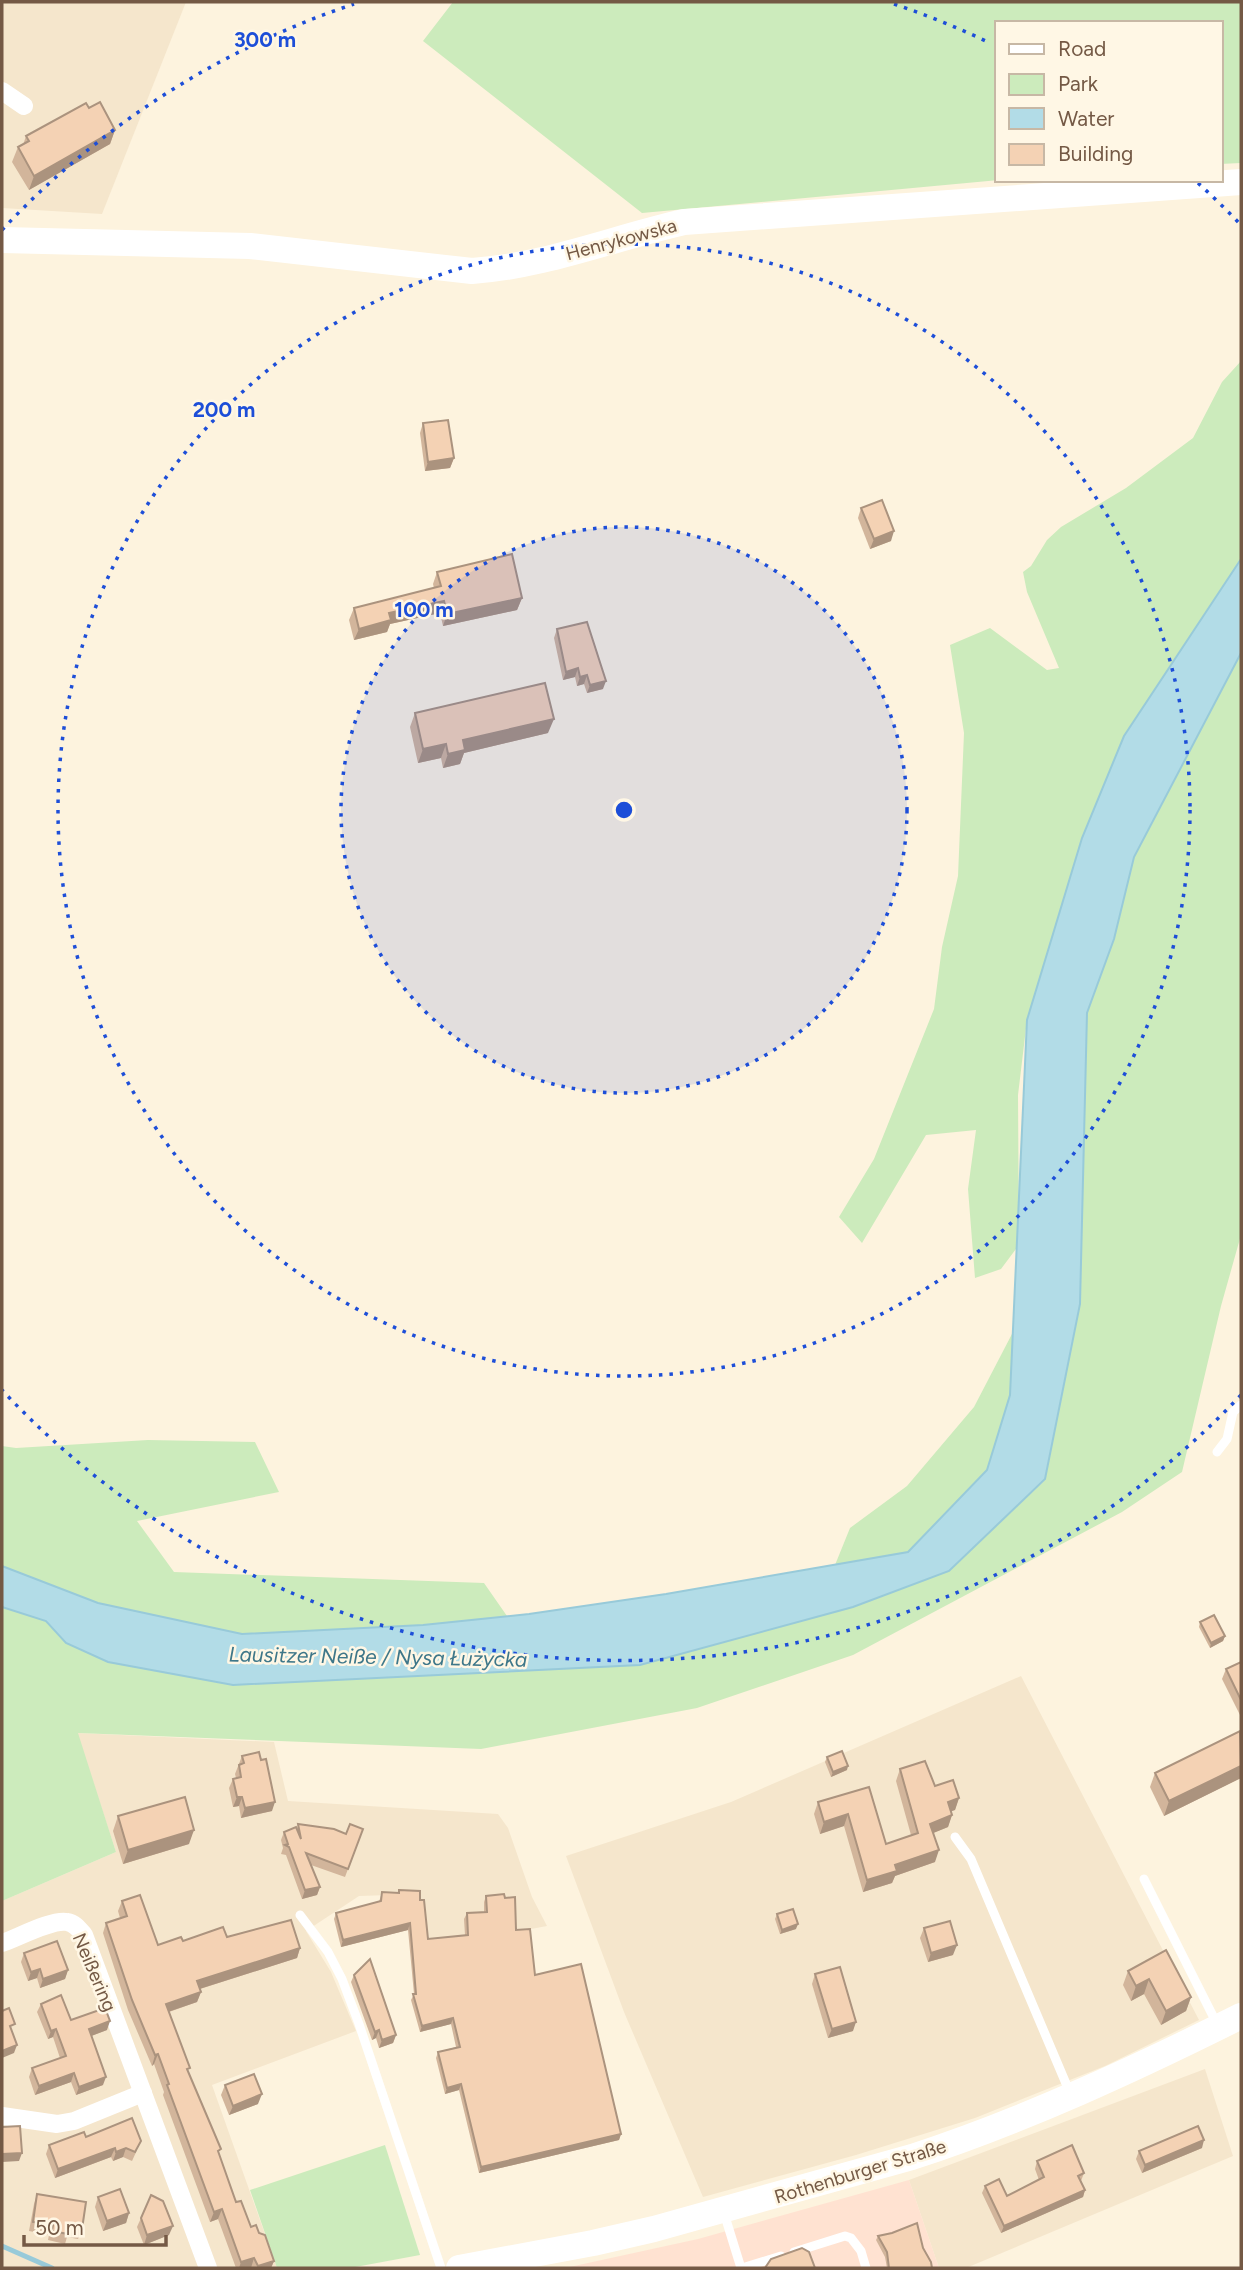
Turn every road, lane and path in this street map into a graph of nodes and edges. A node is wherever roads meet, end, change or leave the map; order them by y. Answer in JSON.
{"nodes":[{"id":1,"x":2,"y":91,"type":"edge"},
{"id":2,"x":24,"y":106,"type":"dead end"},
{"id":3,"x":1241,"y":182,"type":"edge"},
{"id":4,"x":2,"y":240,"type":"edge"},
{"id":5,"x":1241,"y":1405,"type":"edge"},
{"id":6,"x":1217,"y":1452,"type":"dead end"},
{"id":7,"x":955,"y":1837,"type":"dead end"},
{"id":8,"x":1144,"y":1879,"type":"dead end"},
{"id":9,"x":300,"y":1915,"type":"dead end"},
{"id":10,"x":2,"y":1943,"type":"edge"},
{"id":11,"x":1230,"y":2022,"type":"edge"},
{"id":12,"x":143,"y":2093,"type":"junction"},
{"id":13,"x":1071,"y":2095,"type":"junction"},
{"id":14,"x":2,"y":2116,"type":"edge"},
{"id":15,"x":723,"y":2211,"type":"junction"},
{"id":16,"x":208,"y":2268,"type":"edge"},
{"id":17,"x":442,"y":2268,"type":"edge"},
{"id":18,"x":459,"y":2268,"type":"edge"},
{"id":19,"x":742,"y":2268,"type":"edge"},
{"id":20,"x":866,"y":2268,"type":"edge"}],
"edges":[{"from":1,"to":2,"type":"street"},
{"from":3,"to":4,"type":"main road","name":"Henrykowska"},
{"from":5,"to":6,"type":"lane"},
{"from":7,"to":13,"type":"lane"},
{"from":8,"to":11,"type":"lane"},
{"from":9,"to":17,"type":"lane"},
{"from":10,"to":12,"type":"street","name":"Neißering"},
{"from":11,"to":13,"type":"main road","name":"Rothenburger Straße"},
{"from":12,"to":14,"type":"street"},
{"from":12,"to":16,"type":"street","name":"Neißering"},
{"from":13,"to":15,"type":"main road","name":"Rothenburger Straße"},
{"from":15,"to":18,"type":"main road","name":"Rothenburger Straße"},
{"from":15,"to":19,"type":"lane"},
{"from":19,"to":20,"type":"lane"}]}
